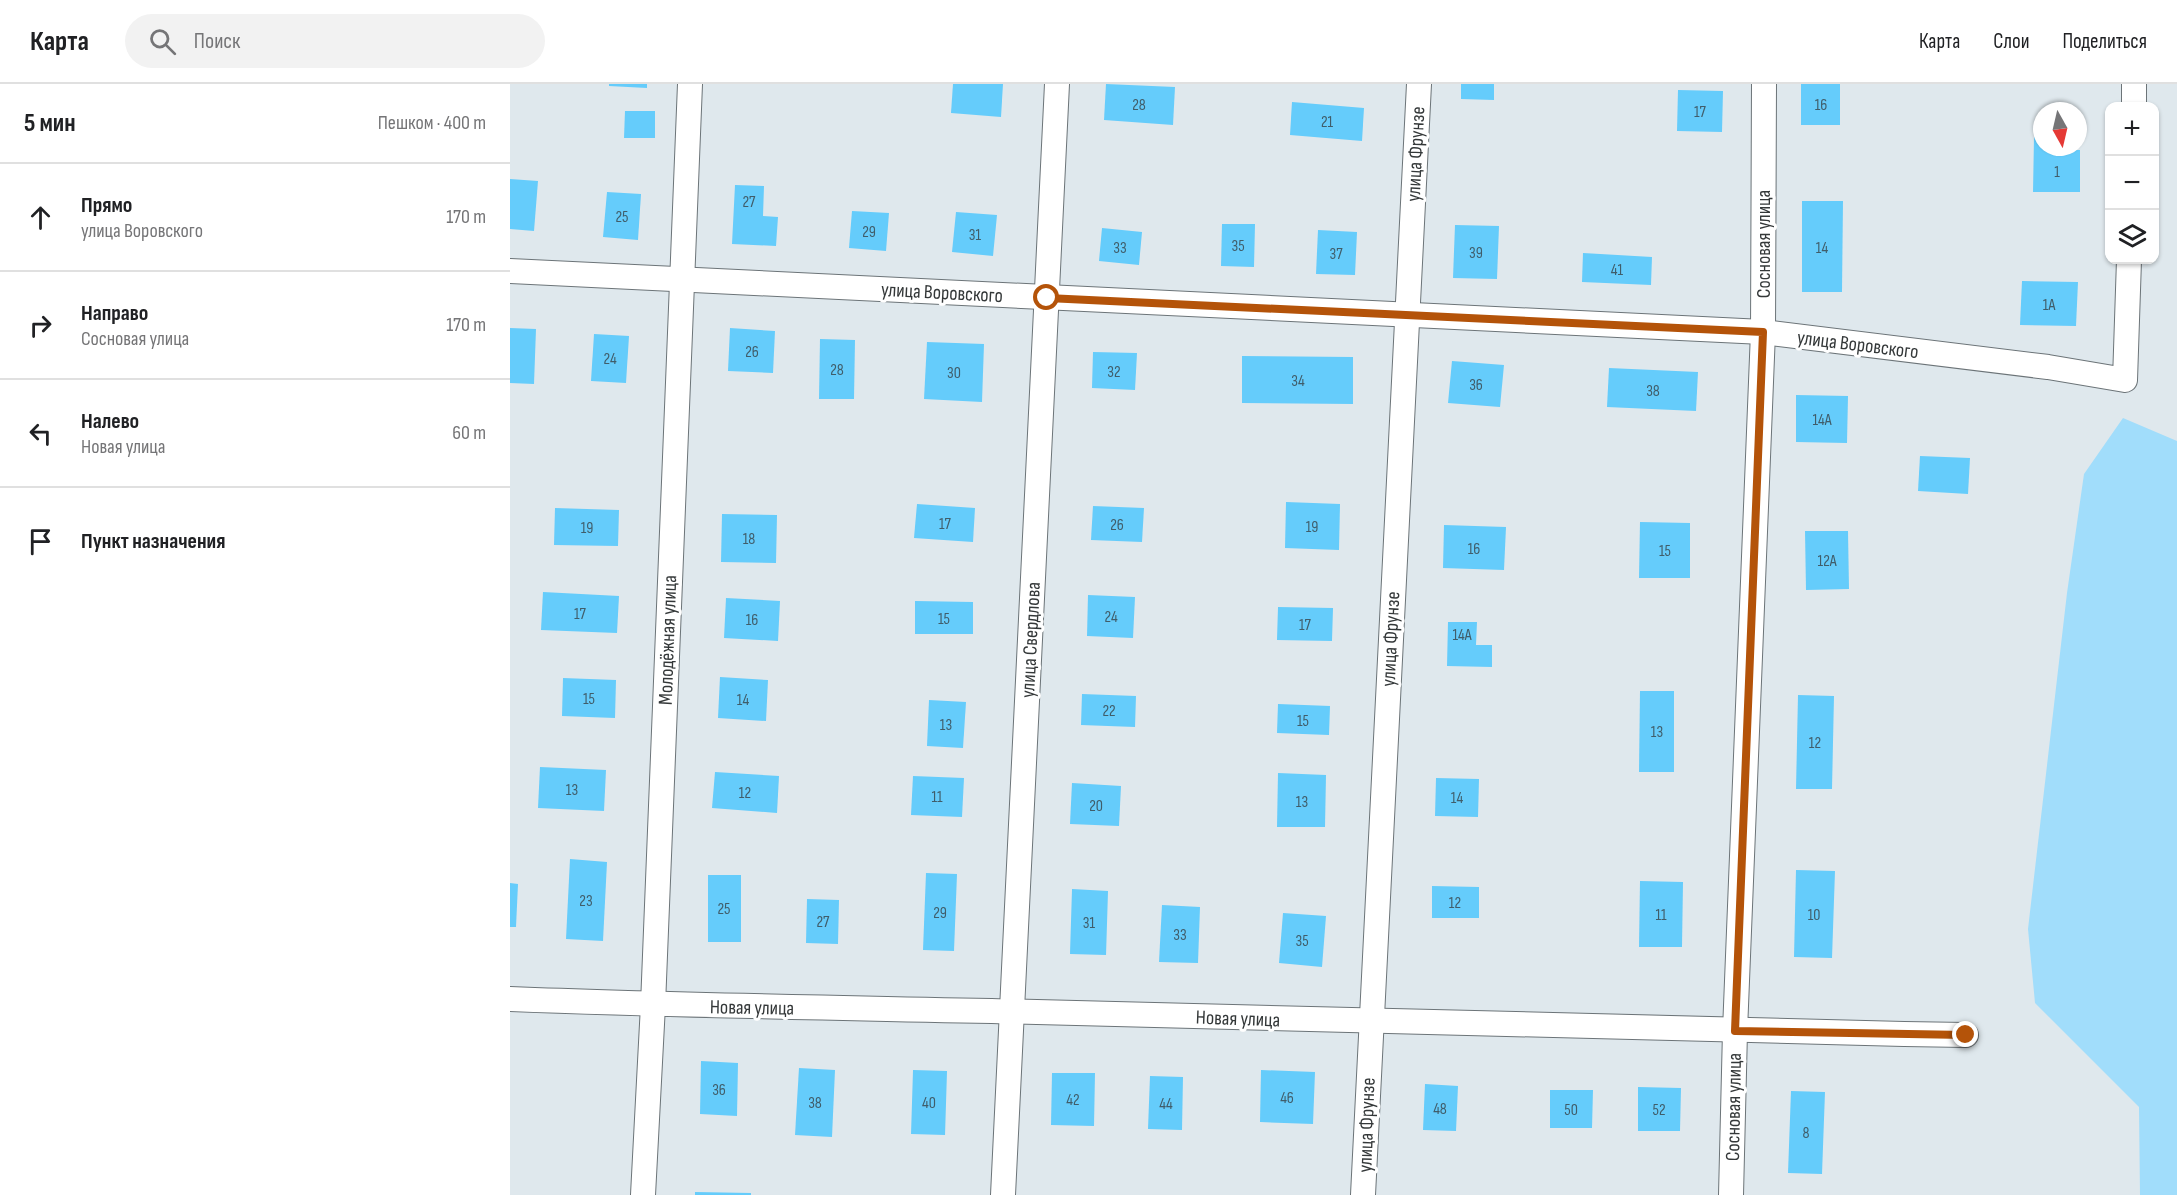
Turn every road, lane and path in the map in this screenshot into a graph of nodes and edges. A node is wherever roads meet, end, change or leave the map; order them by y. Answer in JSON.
{"nodes":[{"id":1,"x":690,"y":84,"type":"edge"},
{"id":2,"x":1057,"y":84,"type":"edge"},
{"id":3,"x":1419,"y":84,"type":"edge"},
{"id":4,"x":1764,"y":84,"type":"edge"},
{"id":5,"x":2134,"y":84,"type":"edge"},
{"id":6,"x":2134,"y":102,"type":"edge"},
{"id":7,"x":2129,"y":264,"type":"edge"},
{"id":8,"x":510,"y":271,"type":"edge"},
{"id":9,"x":681,"y":279,"type":"junction"},
{"id":10,"x":1047,"y":298,"type":"junction"},
{"id":11,"x":1407,"y":315,"type":"junction"},
{"id":12,"x":1763,"y":332,"type":"junction"},
{"id":13,"x":510,"y":999,"type":"edge"},
{"id":14,"x":653,"y":1005,"type":"junction"},
{"id":15,"x":1011,"y":1012,"type":"junction"},
{"id":16,"x":1371,"y":1021,"type":"junction"},
{"id":17,"x":1735,"y":1031,"type":"junction"},
{"id":18,"x":1966,"y":1035,"type":"dead end"},
{"id":19,"x":643,"y":1195,"type":"edge"},
{"id":20,"x":1003,"y":1195,"type":"edge"},
{"id":21,"x":1363,"y":1195,"type":"edge"},
{"id":22,"x":1731,"y":1195,"type":"edge"}],
"edges":[{"from":1,"to":9,"type":"street","name":"Молодёжная улица"},
{"from":2,"to":10,"type":"street","name":"улица Свердлова"},
{"from":3,"to":11,"type":"street","name":"улица Фрунзе"},
{"from":4,"to":12,"type":"street","name":"Сосновая улица"},
{"from":5,"to":6,"type":"street"},
{"from":7,"to":12,"type":"street","name":"улица Воровского"},
{"from":8,"to":9,"type":"street","name":"улица Воровского"},
{"from":9,"to":10,"type":"street","name":"улица Воровского"},
{"from":9,"to":14,"type":"street","name":"Молодёжная улица"},
{"from":10,"to":11,"type":"street","name":"улица Воровского"},
{"from":10,"to":15,"type":"street","name":"улица Свердлова"},
{"from":11,"to":12,"type":"street","name":"улица Воровского"},
{"from":11,"to":16,"type":"street","name":"улица Фрунзе"},
{"from":12,"to":17,"type":"street","name":"Сосновая улица"},
{"from":13,"to":14,"type":"street","name":"Новая улица"},
{"from":14,"to":15,"type":"street","name":"Новая улица"},
{"from":14,"to":19,"type":"street","name":"Молодёжная улица"},
{"from":15,"to":16,"type":"street","name":"Новая улица"},
{"from":15,"to":20,"type":"street","name":"улица Свердлова"},
{"from":16,"to":17,"type":"street","name":"Новая улица"},
{"from":16,"to":21,"type":"street","name":"улица Фрунзе"},
{"from":17,"to":18,"type":"street","name":"Новая улица"},
{"from":17,"to":22,"type":"street","name":"Сосновая улица"}]}
